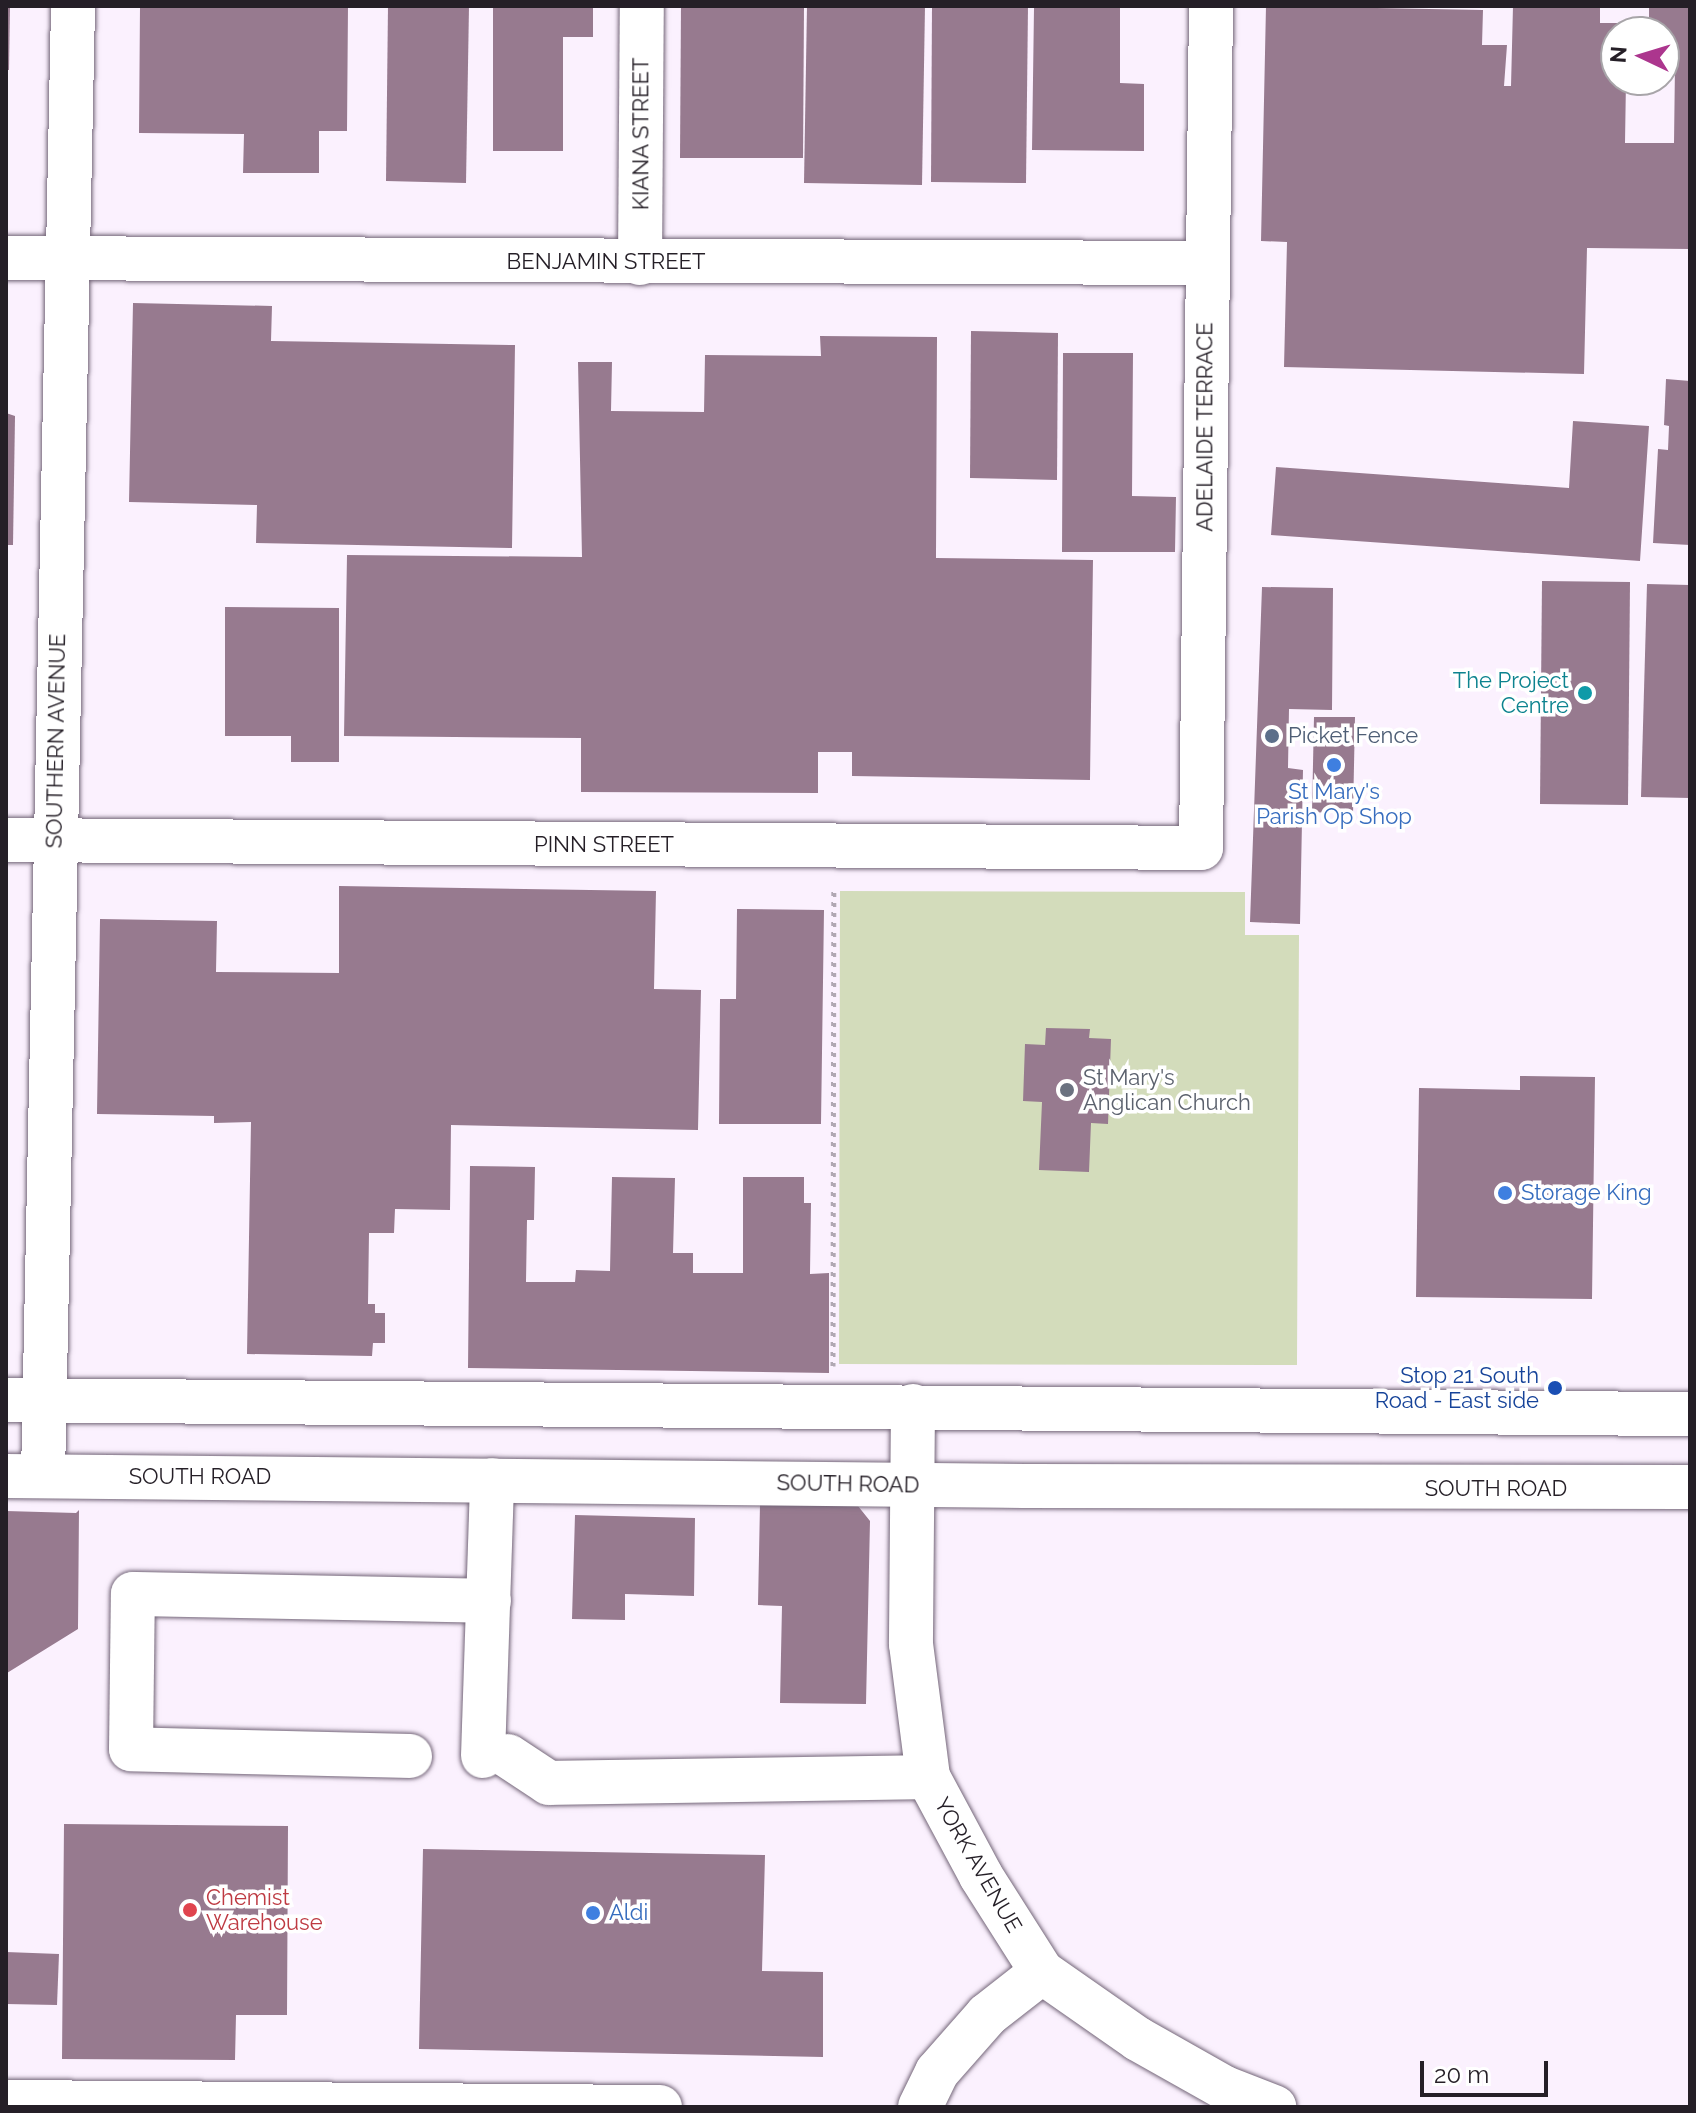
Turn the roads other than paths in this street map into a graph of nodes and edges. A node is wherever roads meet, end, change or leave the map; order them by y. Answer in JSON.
{"nodes":[{"id":1,"x":73,"y":6,"type":"edge"},
{"id":2,"x":642,"y":6,"type":"edge"},
{"id":3,"x":1211,"y":6,"type":"edge"},
{"id":4,"x":6,"y":258,"type":"edge"},
{"id":5,"x":67,"y":259,"type":"junction"},
{"id":6,"x":640,"y":263,"type":"junction"},
{"id":7,"x":1206,"y":263,"type":"junction"},
{"id":8,"x":6,"y":840,"type":"edge"},
{"id":9,"x":53,"y":841,"type":"junction"},
{"id":10,"x":1201,"y":848,"type":"joint"},
{"id":11,"x":26,"y":1400,"type":"edge"},
{"id":12,"x":913,"y":1406,"type":"junction"},
{"id":13,"x":1690,"y":1414,"type":"edge"},
{"id":14,"x":24,"y":1476,"type":"edge"},
{"id":15,"x":492,"y":1480,"type":"junction"},
{"id":16,"x":912,"y":1485,"type":"junction"},
{"id":17,"x":1690,"y":1487,"type":"edge"},
{"id":18,"x":489,"y":1601,"type":"junction"},
{"id":19,"x":410,"y":1756,"type":"dead end"},
{"id":20,"x":928,"y":1777,"type":"junction"},
{"id":21,"x":1042,"y":1972,"type":"junction"},
{"id":22,"x":6,"y":2102,"type":"edge"},
{"id":23,"x":660,"y":2107,"type":"edge"},
{"id":24,"x":920,"y":2107,"type":"edge"},
{"id":25,"x":1274,"y":2107,"type":"edge"}],
"edges":[{"from":1,"to":5,"type":"main road","name":"SOUTHERN AVENUE"},
{"from":2,"to":6,"type":"main road","name":"KIANA STREET"},
{"from":3,"to":7,"type":"main road","name":"ADELAIDE TERRACE"},
{"from":4,"to":5,"type":"main road","name":"BENJAMIN STREET"},
{"from":5,"to":6,"type":"main road","name":"BENJAMIN STREET"},
{"from":5,"to":9,"type":"main road","name":"SOUTHERN AVENUE"},
{"from":6,"to":7,"type":"main road","name":"BENJAMIN STREET"},
{"from":7,"to":10,"type":"main road","name":"ADELAIDE TERRACE"},
{"from":8,"to":9,"type":"main road","name":"PINN STREET"},
{"from":9,"to":10,"type":"main road","name":"PINN STREET"},
{"from":9,"to":11,"type":"main road","name":"SOUTHERN AVENUE"},
{"from":11,"to":12,"type":"main road"},
{"from":11,"to":14,"type":"main road","name":"SOUTHERN AVENUE"},
{"from":12,"to":13,"type":"main road"},
{"from":12,"to":16,"type":"main road","name":"YORK AVENUE"},
{"from":14,"to":15,"type":"main road","name":"SOUTH ROAD"},
{"from":15,"to":16,"type":"main road","name":"SOUTH ROAD"},
{"from":15,"to":18,"type":"main road"},
{"from":16,"to":17,"type":"main road","name":"SOUTH ROAD"},
{"from":16,"to":20,"type":"main road","name":"YORK AVENUE"},
{"from":18,"to":19,"type":"main road"},
{"from":18,"to":20,"type":"main road"},
{"from":20,"to":21,"type":"main road","name":"YORK AVENUE"},
{"from":21,"to":24,"type":"main road"},
{"from":21,"to":25,"type":"main road","name":"YORK AVENUE"},
{"from":22,"to":23,"type":"main road"}]}
